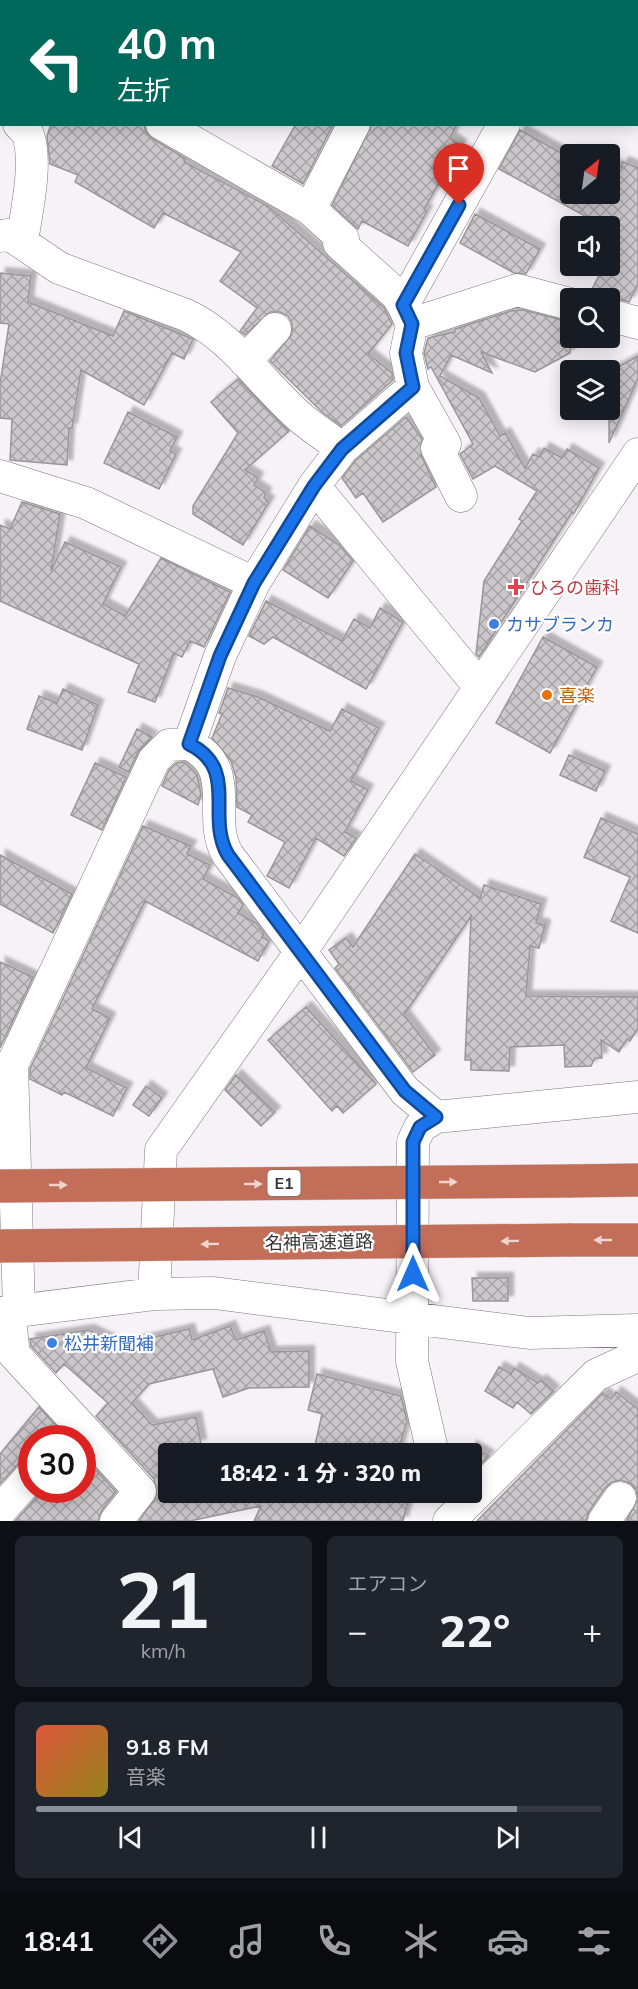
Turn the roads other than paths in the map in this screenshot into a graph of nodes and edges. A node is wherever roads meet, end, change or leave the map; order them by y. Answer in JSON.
{"nodes":[{"id":1,"x":21,"y":126,"type":"edge"},
{"id":2,"x":165,"y":126,"type":"edge"},
{"id":3,"x":353,"y":126,"type":"edge"},
{"id":4,"x":503,"y":126,"type":"edge"},
{"id":5,"x":310,"y":209,"type":"junction"},
{"id":6,"x":11,"y":239,"type":"edge"},
{"id":7,"x":560,"y":301,"type":"edge"},
{"id":8,"x":407,"y":315,"type":"junction"},
{"id":9,"x":620,"y":318,"type":"edge"},
{"id":10,"x":638,"y":323,"type":"edge"},
{"id":11,"x":275,"y":329,"type":"dead end"},
{"id":12,"x":245,"y":361,"type":"junction"},
{"id":13,"x":413,"y":387,"type":"junction"},
{"id":14,"x":342,"y":449,"type":"junction"},
{"id":15,"x":638,"y":454,"type":"edge"},
{"id":16,"x":0,"y":476,"type":"edge"},
{"id":17,"x":314,"y":486,"type":"junction"},
{"id":18,"x":461,"y":496,"type":"dead end"},
{"id":19,"x":254,"y":583,"type":"junction"},
{"id":20,"x":480,"y":687,"type":"junction"},
{"id":21,"x":189,"y":744,"type":"junction"},
{"id":22,"x":300,"y":953,"type":"junction"},
{"id":23,"x":638,"y":1097,"type":"edge"},
{"id":24,"x":436,"y":1117,"type":"junction"},
{"id":25,"x":638,"y":1180,"type":"edge"},
{"id":26,"x":0,"y":1186,"type":"edge"},
{"id":27,"x":638,"y":1240,"type":"edge"},
{"id":28,"x":0,"y":1245,"type":"edge"},
{"id":29,"x":154,"y":1294,"type":"junction"},
{"id":30,"x":9,"y":1312,"type":"edge"},
{"id":31,"x":413,"y":1318,"type":"junction"},
{"id":32,"x":638,"y":1330,"type":"edge"},
{"id":33,"x":638,"y":1342,"type":"edge"},
{"id":34,"x":637,"y":1356,"type":"edge"},
{"id":35,"x":638,"y":1379,"type":"edge"},
{"id":36,"x":67,"y":1425,"type":"edge"},
{"id":37,"x":431,"y":1443,"type":"edge"},
{"id":38,"x":96,"y":1453,"type":"edge"},
{"id":39,"x":18,"y":1491,"type":"edge"},
{"id":40,"x":445,"y":1503,"type":"edge"},
{"id":41,"x":0,"y":1511,"type":"edge"},
{"id":42,"x":116,"y":1521,"type":"edge"},
{"id":43,"x":449,"y":1521,"type":"edge"}],
"edges":[{"from":1,"to":6,"type":"street"},
{"from":2,"to":5,"type":"street"},
{"from":3,"to":5,"type":"street"},
{"from":4,"to":8,"type":"street"},
{"from":5,"to":8,"type":"street"},
{"from":6,"to":12,"type":"street"},
{"from":7,"to":8,"type":"street"},
{"from":8,"to":13,"type":"street"},
{"from":9,"to":10,"type":"street"},
{"from":11,"to":12,"type":"street"},
{"from":12,"to":14,"type":"street"},
{"from":13,"to":14,"type":"street"},
{"from":13,"to":18,"type":"street"},
{"from":14,"to":17,"type":"street"},
{"from":15,"to":20,"type":"street"},
{"from":16,"to":19,"type":"street"},
{"from":17,"to":19,"type":"street"},
{"from":17,"to":20,"type":"street"},
{"from":19,"to":21,"type":"street"},
{"from":20,"to":22,"type":"street"},
{"from":21,"to":22,"type":"street"},
{"from":21,"to":30,"type":"street"},
{"from":22,"to":24,"type":"street"},
{"from":22,"to":29,"type":"street"},
{"from":23,"to":24,"type":"street"},
{"from":24,"to":31,"type":"street"},
{"from":26,"to":25,"type":"highway","number":"E1","one_way":true,"bridge":true},
{"from":27,"to":28,"type":"highway","name":"名神高速道路","one_way":true,"bridge":true},
{"from":29,"to":30,"type":"street"},
{"from":29,"to":31,"type":"street"},
{"from":30,"to":36,"type":"street"},
{"from":31,"to":32,"type":"street"},
{"from":31,"to":37,"type":"street"},
{"from":33,"to":34,"type":"street"},
{"from":34,"to":35,"type":"street"},
{"from":34,"to":43,"type":"street"},
{"from":38,"to":42,"type":"street"},
{"from":39,"to":41,"type":"street"},
{"from":40,"to":43,"type":"street"}]}
